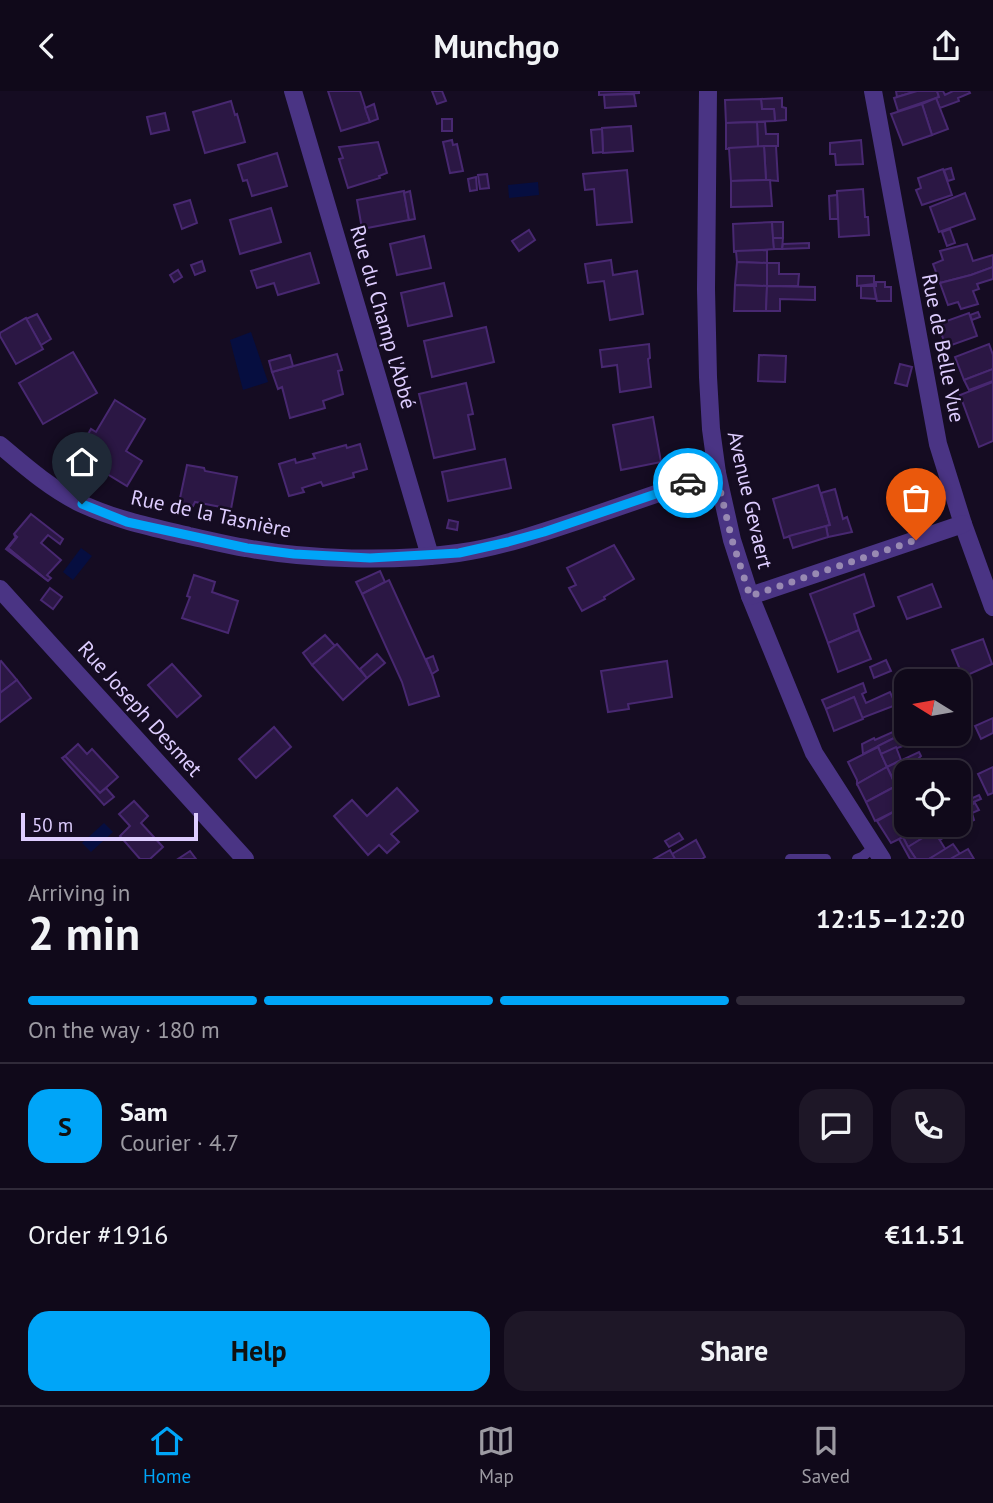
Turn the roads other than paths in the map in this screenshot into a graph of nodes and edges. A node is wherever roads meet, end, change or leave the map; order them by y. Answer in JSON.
{"nodes":[{"id":1,"x":293,"y":91,"type":"edge"},
{"id":2,"x":708,"y":91,"type":"edge"},
{"id":3,"x":873,"y":91,"type":"edge"},
{"id":4,"x":0,"y":445,"type":"edge"},
{"id":5,"x":716,"y":473,"type":"junction"},
{"id":6,"x":963,"y":524,"type":"junction"},
{"id":7,"x":430,"y":556,"type":"junction"},
{"id":8,"x":0,"y":589,"type":"edge"},
{"id":9,"x":750,"y":596,"type":"junction"},
{"id":10,"x":993,"y":607,"type":"edge"},
{"id":11,"x":878,"y":853,"type":"edge"},
{"id":12,"x":246,"y":859,"type":"edge"},
{"id":13,"x":790,"y":859,"type":"edge"},
{"id":14,"x":826,"y":859,"type":"edge"},
{"id":15,"x":857,"y":859,"type":"edge"}],
"edges":[{"from":1,"to":7,"type":"street","name":"Rue du Champ l'Abbé"},
{"from":2,"to":5,"type":"street","name":"Avenue Gevaert"},
{"from":3,"to":6,"type":"street","name":"Rue de Belle Vue"},
{"from":4,"to":7,"type":"street","name":"Rue de la Tasnière"},
{"from":5,"to":7,"type":"street","name":"Rue de la Tasnière"},
{"from":5,"to":9,"type":"street","name":"Avenue Gevaert"},
{"from":6,"to":9,"type":"street"},
{"from":6,"to":10,"type":"street","name":"Rue de Belle Vue"},
{"from":8,"to":12,"type":"street","name":"Rue Joseph Desmet"},
{"from":9,"to":11,"type":"street","name":"Avenue Gevaert"},
{"from":11,"to":15,"type":"lane","name":"Avenue Gevaert"},
{"from":13,"to":14,"type":"lane"}]}
